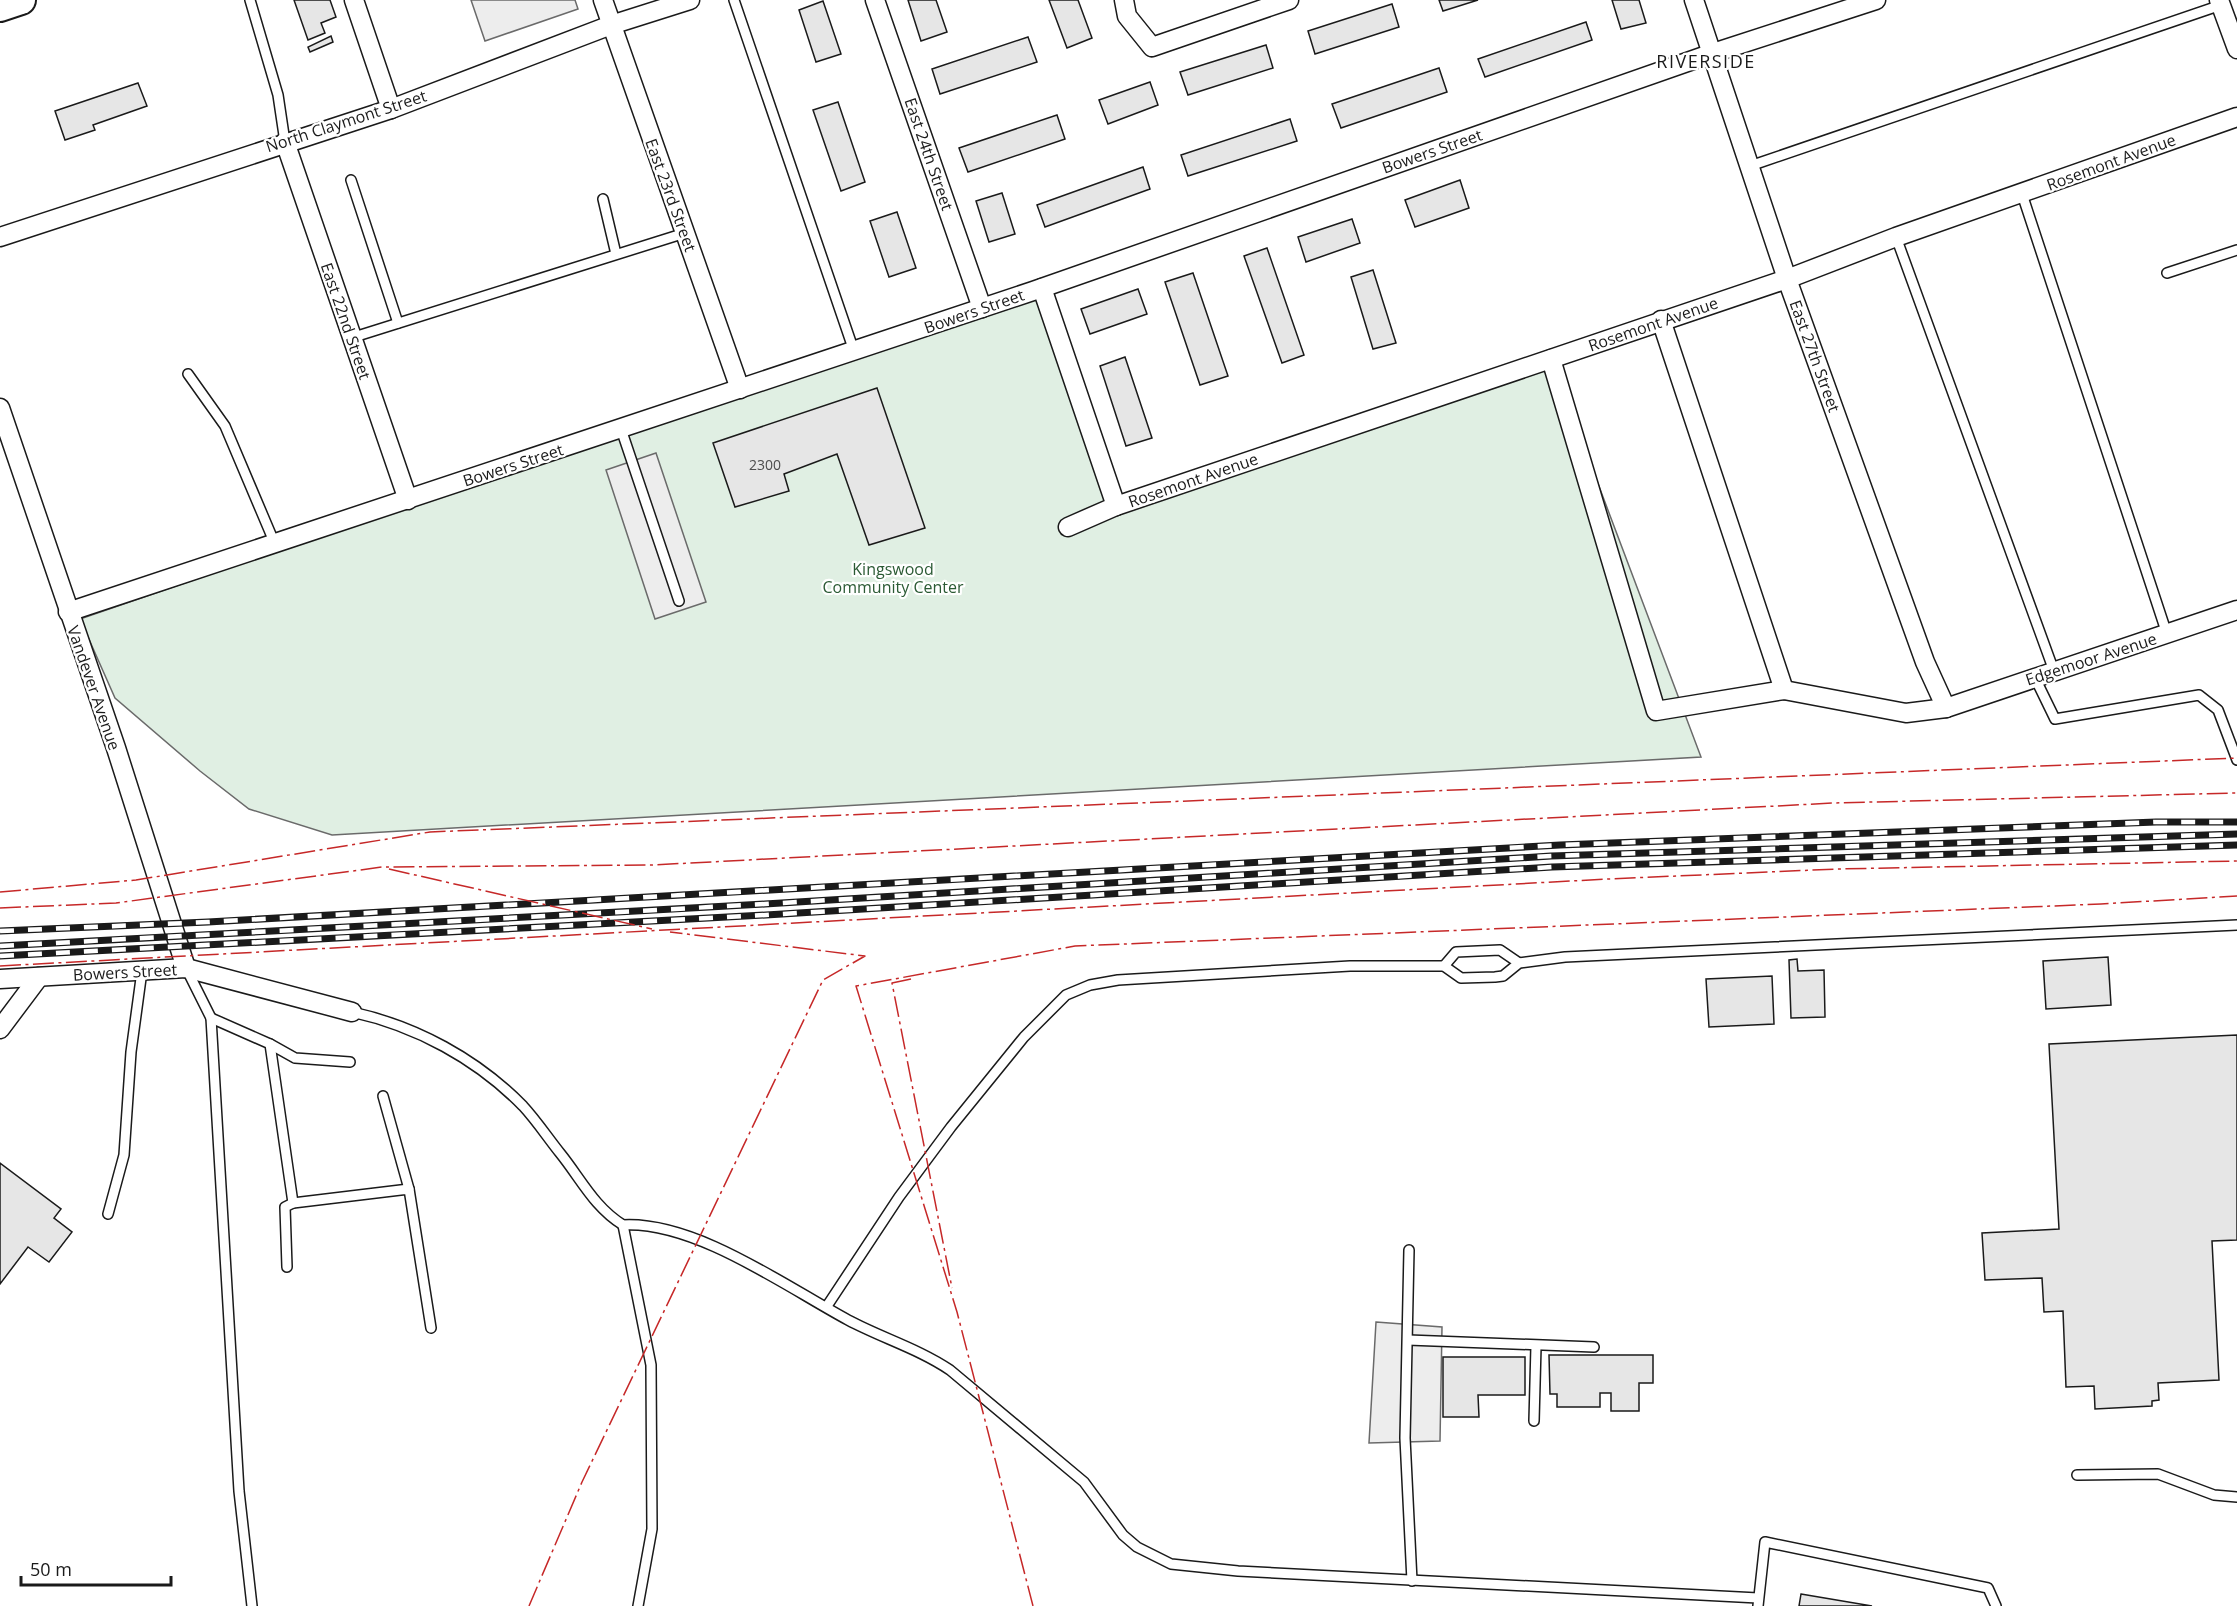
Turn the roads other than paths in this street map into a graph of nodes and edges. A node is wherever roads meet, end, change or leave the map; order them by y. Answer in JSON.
{"nodes":[{"id":1,"x":21,"y":0,"type":"edge"},
{"id":2,"x":250,"y":0,"type":"edge"},
{"id":3,"x":354,"y":0,"type":"edge"},
{"id":4,"x":603,"y":0,"type":"edge"},
{"id":5,"x":690,"y":0,"type":"edge"},
{"id":6,"x":734,"y":0,"type":"edge"},
{"id":7,"x":875,"y":0,"type":"edge"},
{"id":8,"x":1124,"y":0,"type":"edge"},
{"id":9,"x":1289,"y":0,"type":"edge"},
{"id":10,"x":1694,"y":0,"type":"edge"},
{"id":11,"x":1876,"y":0,"type":"edge"},
{"id":12,"x":2220,"y":2,"type":"edge"},
{"id":13,"x":0,"y":7,"type":"edge"},
{"id":14,"x":611,"y":25,"type":"junction"},
{"id":15,"x":2237,"y":49,"type":"edge"},
{"id":16,"x":1713,"y":53,"type":"junction"},
{"id":17,"x":391,"y":109,"type":"junction"},
{"id":18,"x":2237,"y":117,"type":"edge"},
{"id":19,"x":285,"y":142,"type":"junction"},
{"id":20,"x":1750,"y":166,"type":"junction"},
{"id":21,"x":351,"y":180,"type":"dead end"},
{"id":22,"x":2022,"y":194,"type":"junction"},
{"id":23,"x":603,"y":199,"type":"dead end"},
{"id":24,"x":685,"y":232,"type":"junction"},
{"id":25,"x":0,"y":237,"type":"edge"},
{"id":26,"x":1896,"y":237,"type":"junction"},
{"id":27,"x":2237,"y":250,"type":"edge"},
{"id":28,"x":616,"y":254,"type":"junction"},
{"id":29,"x":2167,"y":273,"type":"dead end"},
{"id":30,"x":1787,"y":279,"type":"junction"},
{"id":31,"x":1042,"y":288,"type":"junction"},
{"id":32,"x":982,"y":308,"type":"junction"},
{"id":33,"x":1660,"y":320,"type":"junction"},
{"id":34,"x":398,"y":322,"type":"junction"},
{"id":35,"x":351,"y":338,"type":"junction"},
{"id":36,"x":854,"y":351,"type":"junction"},
{"id":37,"x":1551,"y":359,"type":"junction"},
{"id":38,"x":188,"y":374,"type":"dead end"},
{"id":39,"x":740,"y":389,"type":"junction"},
{"id":40,"x":0,"y":408,"type":"edge"},
{"id":41,"x":621,"y":429,"type":"junction"},
{"id":42,"x":408,"y":500,"type":"junction"},
{"id":43,"x":1116,"y":506,"type":"junction"},
{"id":44,"x":1068,"y":527,"type":"dead end"},
{"id":45,"x":275,"y":544,"type":"junction"},
{"id":46,"x":679,"y":600,"type":"dead end"},
{"id":47,"x":2237,"y":610,"type":"edge"},
{"id":48,"x":68,"y":612,"type":"junction"},
{"id":49,"x":2167,"y":633,"type":"junction"},
{"id":50,"x":2054,"y":671,"type":"junction"},
{"id":51,"x":2035,"y":678,"type":"junction"},
{"id":52,"x":1784,"y":690,"type":"junction"},
{"id":53,"x":1946,"y":708,"type":"junction"},
{"id":54,"x":2237,"y":760,"type":"edge"},
{"id":55,"x":2237,"y":925,"type":"edge"},
{"id":56,"x":1519,"y":963,"type":"junction"},
{"id":57,"x":1444,"y":966,"type":"junction"},
{"id":58,"x":186,"y":968,"type":"junction"},
{"id":59,"x":142,"y":971,"type":"junction"},
{"id":60,"x":39,"y":977,"type":"junction"},
{"id":61,"x":0,"y":979,"type":"edge"},
{"id":62,"x":352,"y":1012,"type":"joint"},
{"id":63,"x":211,"y":1018,"type":"junction"},
{"id":64,"x":0,"y":1029,"type":"edge"},
{"id":65,"x":270,"y":1044,"type":"junction"},
{"id":66,"x":350,"y":1062,"type":"dead end"},
{"id":67,"x":383,"y":1096,"type":"dead end"},
{"id":68,"x":408,"y":1189,"type":"junction"},
{"id":69,"x":293,"y":1203,"type":"junction"},
{"id":70,"x":108,"y":1214,"type":"dead end"},
{"id":71,"x":623,"y":1226,"type":"junction"},
{"id":72,"x":1409,"y":1250,"type":"dead end"},
{"id":73,"x":287,"y":1267,"type":"dead end"},
{"id":74,"x":827,"y":1306,"type":"junction"},
{"id":75,"x":431,"y":1328,"type":"dead end"},
{"id":76,"x":1408,"y":1340,"type":"junction"},
{"id":77,"x":1536,"y":1346,"type":"junction"},
{"id":78,"x":1594,"y":1347,"type":"dead end"},
{"id":79,"x":1534,"y":1421,"type":"dead end"},
{"id":80,"x":2077,"y":1475,"type":"dead end"},
{"id":81,"x":2237,"y":1497,"type":"edge"},
{"id":82,"x":1412,"y":1581,"type":"junction"},
{"id":83,"x":1758,"y":1602,"type":"edge"},
{"id":84,"x":252,"y":1606,"type":"edge"},
{"id":85,"x":638,"y":1606,"type":"edge"},
{"id":86,"x":1996,"y":1606,"type":"edge"}],
"edges":[{"from":1,"to":13,"type":"main road"},
{"from":2,"to":19,"type":"lane"},
{"from":3,"to":17,"type":"street"},
{"from":4,"to":14,"type":"street","name":"East 23rd Street"},
{"from":5,"to":14,"type":"street","name":"North Claymont Street"},
{"from":6,"to":36,"type":"lane"},
{"from":7,"to":32,"type":"street","name":"East 24th Street"},
{"from":8,"to":9,"type":"street"},
{"from":10,"to":16,"type":"street","name":"East 27th Street"},
{"from":11,"to":16,"type":"street","name":"Bowers Street"},
{"from":12,"to":15,"type":"street"},
{"from":12,"to":20,"type":"lane"},
{"from":14,"to":17,"type":"street","name":"North Claymont Street"},
{"from":14,"to":24,"type":"street","name":"East 23rd Street"},
{"from":16,"to":20,"type":"street","name":"East 27th Street"},
{"from":16,"to":31,"type":"street","name":"Bowers Street"},
{"from":17,"to":19,"type":"street","name":"North Claymont Street"},
{"from":18,"to":22,"type":"street","name":"Rosemont Avenue"},
{"from":19,"to":25,"type":"street","name":"North Claymont Street"},
{"from":19,"to":35,"type":"street","name":"East 22nd Street"},
{"from":20,"to":30,"type":"street","name":"East 27th Street"},
{"from":21,"to":34,"type":"lane"},
{"from":22,"to":26,"type":"street","name":"Rosemont Avenue"},
{"from":22,"to":49,"type":"lane"},
{"from":23,"to":28,"type":"lane"},
{"from":24,"to":28,"type":"lane"},
{"from":24,"to":39,"type":"street","name":"East 23rd Street"},
{"from":26,"to":30,"type":"street","name":"Rosemont Avenue"},
{"from":26,"to":50,"type":"lane"},
{"from":27,"to":29,"type":"lane"},
{"from":28,"to":34,"type":"lane"},
{"from":30,"to":33,"type":"street","name":"Rosemont Avenue"},
{"from":30,"to":53,"type":"street","name":"East 27th Street"},
{"from":31,"to":32,"type":"street","name":"Bowers Street"},
{"from":31,"to":43,"type":"street"},
{"from":32,"to":36,"type":"street","name":"Bowers Street"},
{"from":33,"to":37,"type":"street","name":"Rosemont Avenue"},
{"from":33,"to":52,"type":"street"},
{"from":34,"to":35,"type":"lane"},
{"from":35,"to":42,"type":"street","name":"East 22nd Street"},
{"from":36,"to":39,"type":"street","name":"Bowers Street"},
{"from":37,"to":43,"type":"street","name":"Rosemont Avenue"},
{"from":37,"to":52,"type":"street","name":"Edgemoor Avenue"},
{"from":38,"to":45,"type":"lane"},
{"from":39,"to":41,"type":"street","name":"Bowers Street"},
{"from":40,"to":48,"type":"street","name":"Vandever Avenue"},
{"from":41,"to":42,"type":"street","name":"Bowers Street"},
{"from":41,"to":46,"type":"lane"},
{"from":42,"to":45,"type":"street","name":"Bowers Street"},
{"from":43,"to":44,"type":"street","name":"Rosemont Avenue"},
{"from":45,"to":48,"type":"street","name":"Bowers Street"},
{"from":47,"to":49,"type":"street","name":"Edgemoor Avenue"},
{"from":48,"to":58,"type":"street","name":"Vandever Avenue"},
{"from":49,"to":50,"type":"street","name":"Edgemoor Avenue"},
{"from":50,"to":51,"type":"street","name":"Edgemoor Avenue"},
{"from":51,"to":53,"type":"street","name":"Edgemoor Avenue"},
{"from":51,"to":54,"type":"lane"},
{"from":52,"to":53,"type":"street","name":"Edgemoor Avenue"},
{"from":55,"to":56,"type":"lane"},
{"from":56,"to":57,"type":"lane"},
{"from":56,"to":57,"type":"lane"},
{"from":57,"to":74,"type":"lane"},
{"from":58,"to":59,"type":"street","name":"Bowers Street"},
{"from":58,"to":62,"type":"street","name":"Bowers Street"},
{"from":58,"to":63,"type":"lane"},
{"from":59,"to":60,"type":"street","name":"Bowers Street"},
{"from":59,"to":70,"type":"lane"},
{"from":60,"to":61,"type":"street","name":"Bowers Street"},
{"from":60,"to":64,"type":"street"},
{"from":62,"to":71,"type":"lane"},
{"from":63,"to":65,"type":"lane"},
{"from":63,"to":84,"type":"lane"},
{"from":65,"to":66,"type":"lane"},
{"from":65,"to":69,"type":"lane"},
{"from":67,"to":68,"type":"lane"},
{"from":68,"to":69,"type":"lane"},
{"from":68,"to":75,"type":"lane"},
{"from":69,"to":73,"type":"lane"},
{"from":71,"to":74,"type":"lane"},
{"from":71,"to":85,"type":"lane"},
{"from":72,"to":76,"type":"lane"},
{"from":74,"to":82,"type":"lane"},
{"from":76,"to":77,"type":"lane"},
{"from":76,"to":82,"type":"lane"},
{"from":77,"to":78,"type":"lane"},
{"from":77,"to":79,"type":"lane"},
{"from":80,"to":81,"type":"lane"},
{"from":82,"to":83,"type":"lane"},
{"from":83,"to":86,"type":"lane"}]}
